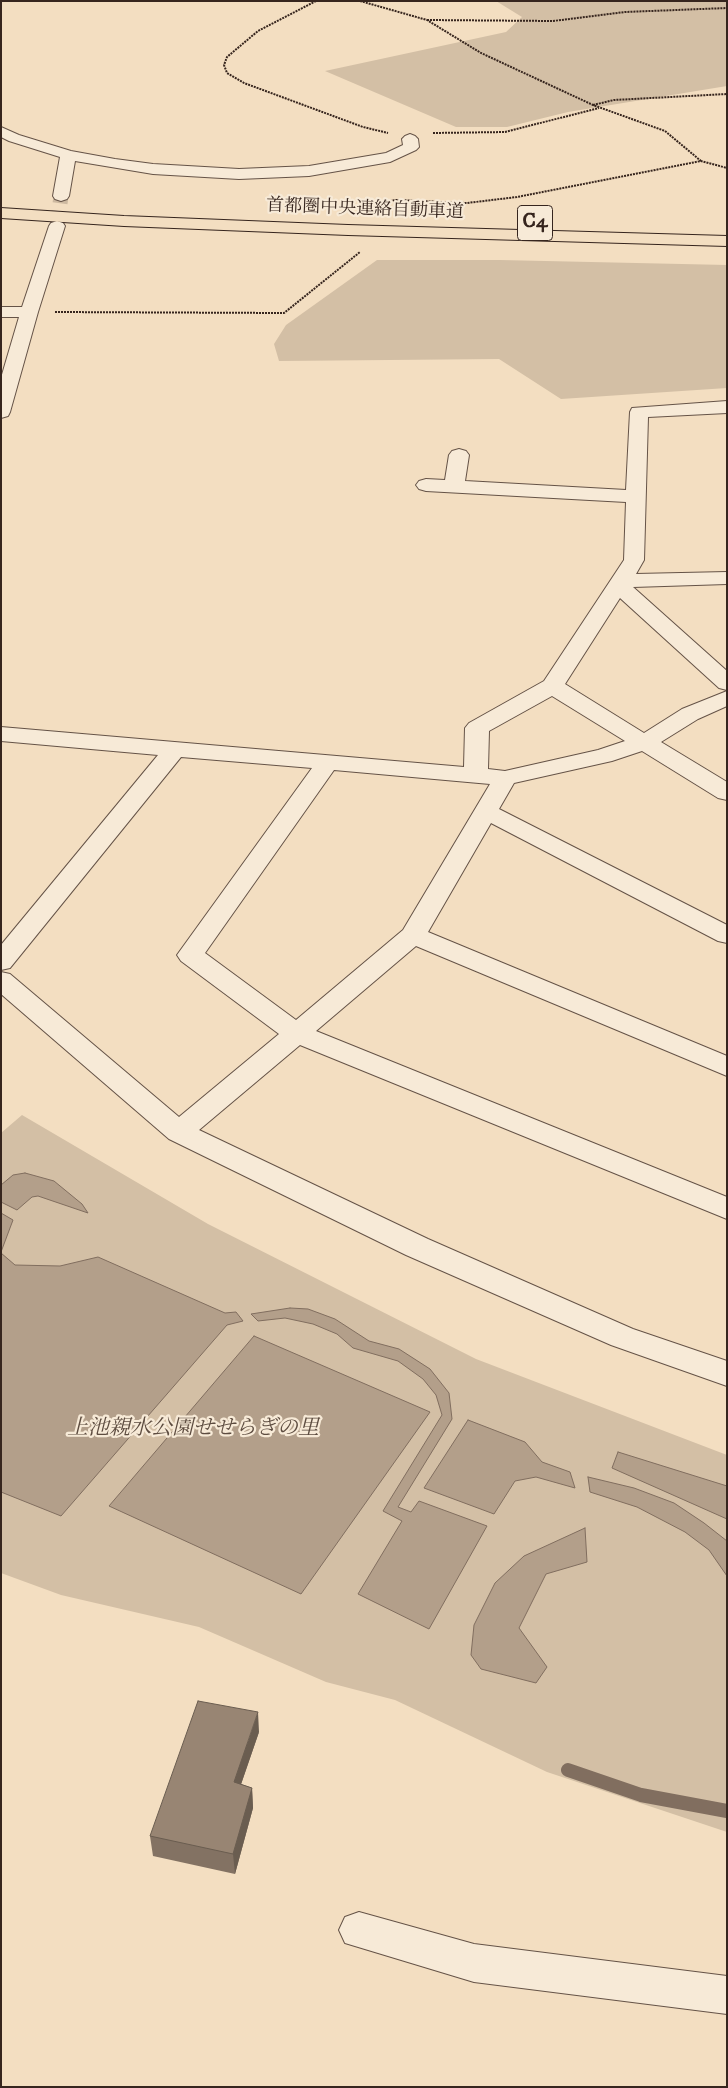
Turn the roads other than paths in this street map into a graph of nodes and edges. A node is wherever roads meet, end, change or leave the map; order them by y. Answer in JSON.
{"nodes":[{"id":1,"x":1,"y":131,"type":"edge"},
{"id":2,"x":410,"y":138,"type":"road end"},
{"id":3,"x":68,"y":155,"type":"junction"},
{"id":4,"x":61,"y":196,"type":"tunnel mouth"},
{"id":5,"x":1,"y":202,"type":"edge"},
{"id":6,"x":1,"y":213,"type":"edge"},
{"id":7,"x":57,"y":226,"type":"tunnel mouth"},
{"id":8,"x":727,"y":227,"type":"edge"},
{"id":9,"x":727,"y":241,"type":"edge"},
{"id":10,"x":1,"y":312,"type":"edge"},
{"id":11,"x":29,"y":312,"type":"junction"},
{"id":12,"x":727,"y":407,"type":"edge"},
{"id":13,"x":1,"y":412,"type":"edge"},
{"id":14,"x":459,"y":455,"type":"dead end"},
{"id":15,"x":426,"y":485,"type":"dead end"},
{"id":16,"x":454,"y":486,"type":"junction"},
{"id":17,"x":636,"y":497,"type":"junction"},
{"id":18,"x":727,"y":578,"type":"edge"},
{"id":19,"x":617,"y":584,"type":"junction"},
{"id":20,"x":727,"y":683,"type":"edge"},
{"id":21,"x":552,"y":686,"type":"junction"},
{"id":22,"x":727,"y":698,"type":"edge"},
{"id":23,"x":1,"y":734,"type":"edge"},
{"id":24,"x":644,"y":743,"type":"junction"},
{"id":25,"x":175,"y":749,"type":"junction"},
{"id":26,"x":328,"y":762,"type":"junction"},
{"id":27,"x":476,"y":775,"type":"junction"},
{"id":28,"x":505,"y":778,"type":"junction"},
{"id":29,"x":727,"y":793,"type":"edge"},
{"id":30,"x":486,"y":811,"type":"junction"},
{"id":31,"x":413,"y":935,"type":"junction"},
{"id":32,"x":727,"y":935,"type":"edge"},
{"id":33,"x":1,"y":962,"type":"edge"},
{"id":34,"x":1,"y":980,"type":"edge"},
{"id":35,"x":296,"y":1033,"type":"junction"},
{"id":36,"x":727,"y":1067,"type":"edge"},
{"id":37,"x":179,"y":1132,"type":"junction"},
{"id":38,"x":727,"y":1209,"type":"edge"},
{"id":39,"x":727,"y":1374,"type":"edge"},
{"id":40,"x":359,"y":1930,"type":"dead end"},
{"id":41,"x":727,"y":1995,"type":"edge"}],
"edges":[{"from":1,"to":3,"type":"street"},
{"from":2,"to":3,"type":"street"},
{"from":3,"to":4,"type":"street"},
{"from":5,"to":8,"type":"highway","name":"首都圏中央連絡自動車道","number":"C4"},
{"from":6,"to":9,"type":"highway","name":"首都圏中央連絡自動車道","number":"C4"},
{"from":7,"to":11,"type":"street"},
{"from":10,"to":11,"type":"street"},
{"from":11,"to":13,"type":"street"},
{"from":12,"to":17,"type":"street"},
{"from":14,"to":16,"type":"street"},
{"from":15,"to":16,"type":"street"},
{"from":16,"to":17,"type":"street"},
{"from":17,"to":19,"type":"street"},
{"from":18,"to":19,"type":"street"},
{"from":19,"to":20,"type":"street"},
{"from":19,"to":21,"type":"street"},
{"from":21,"to":24,"type":"street"},
{"from":21,"to":27,"type":"street"},
{"from":22,"to":24,"type":"street"},
{"from":23,"to":25,"type":"street"},
{"from":24,"to":28,"type":"street"},
{"from":24,"to":29,"type":"street"},
{"from":25,"to":26,"type":"street"},
{"from":25,"to":33,"type":"street"},
{"from":26,"to":27,"type":"street"},
{"from":26,"to":35,"type":"street"},
{"from":27,"to":28,"type":"street"},
{"from":28,"to":30,"type":"street"},
{"from":30,"to":31,"type":"street"},
{"from":30,"to":32,"type":"street"},
{"from":31,"to":35,"type":"street"},
{"from":31,"to":36,"type":"street"},
{"from":34,"to":37,"type":"street"},
{"from":35,"to":37,"type":"street"},
{"from":35,"to":38,"type":"street"},
{"from":37,"to":39,"type":"street"},
{"from":40,"to":41,"type":"street"}]}
